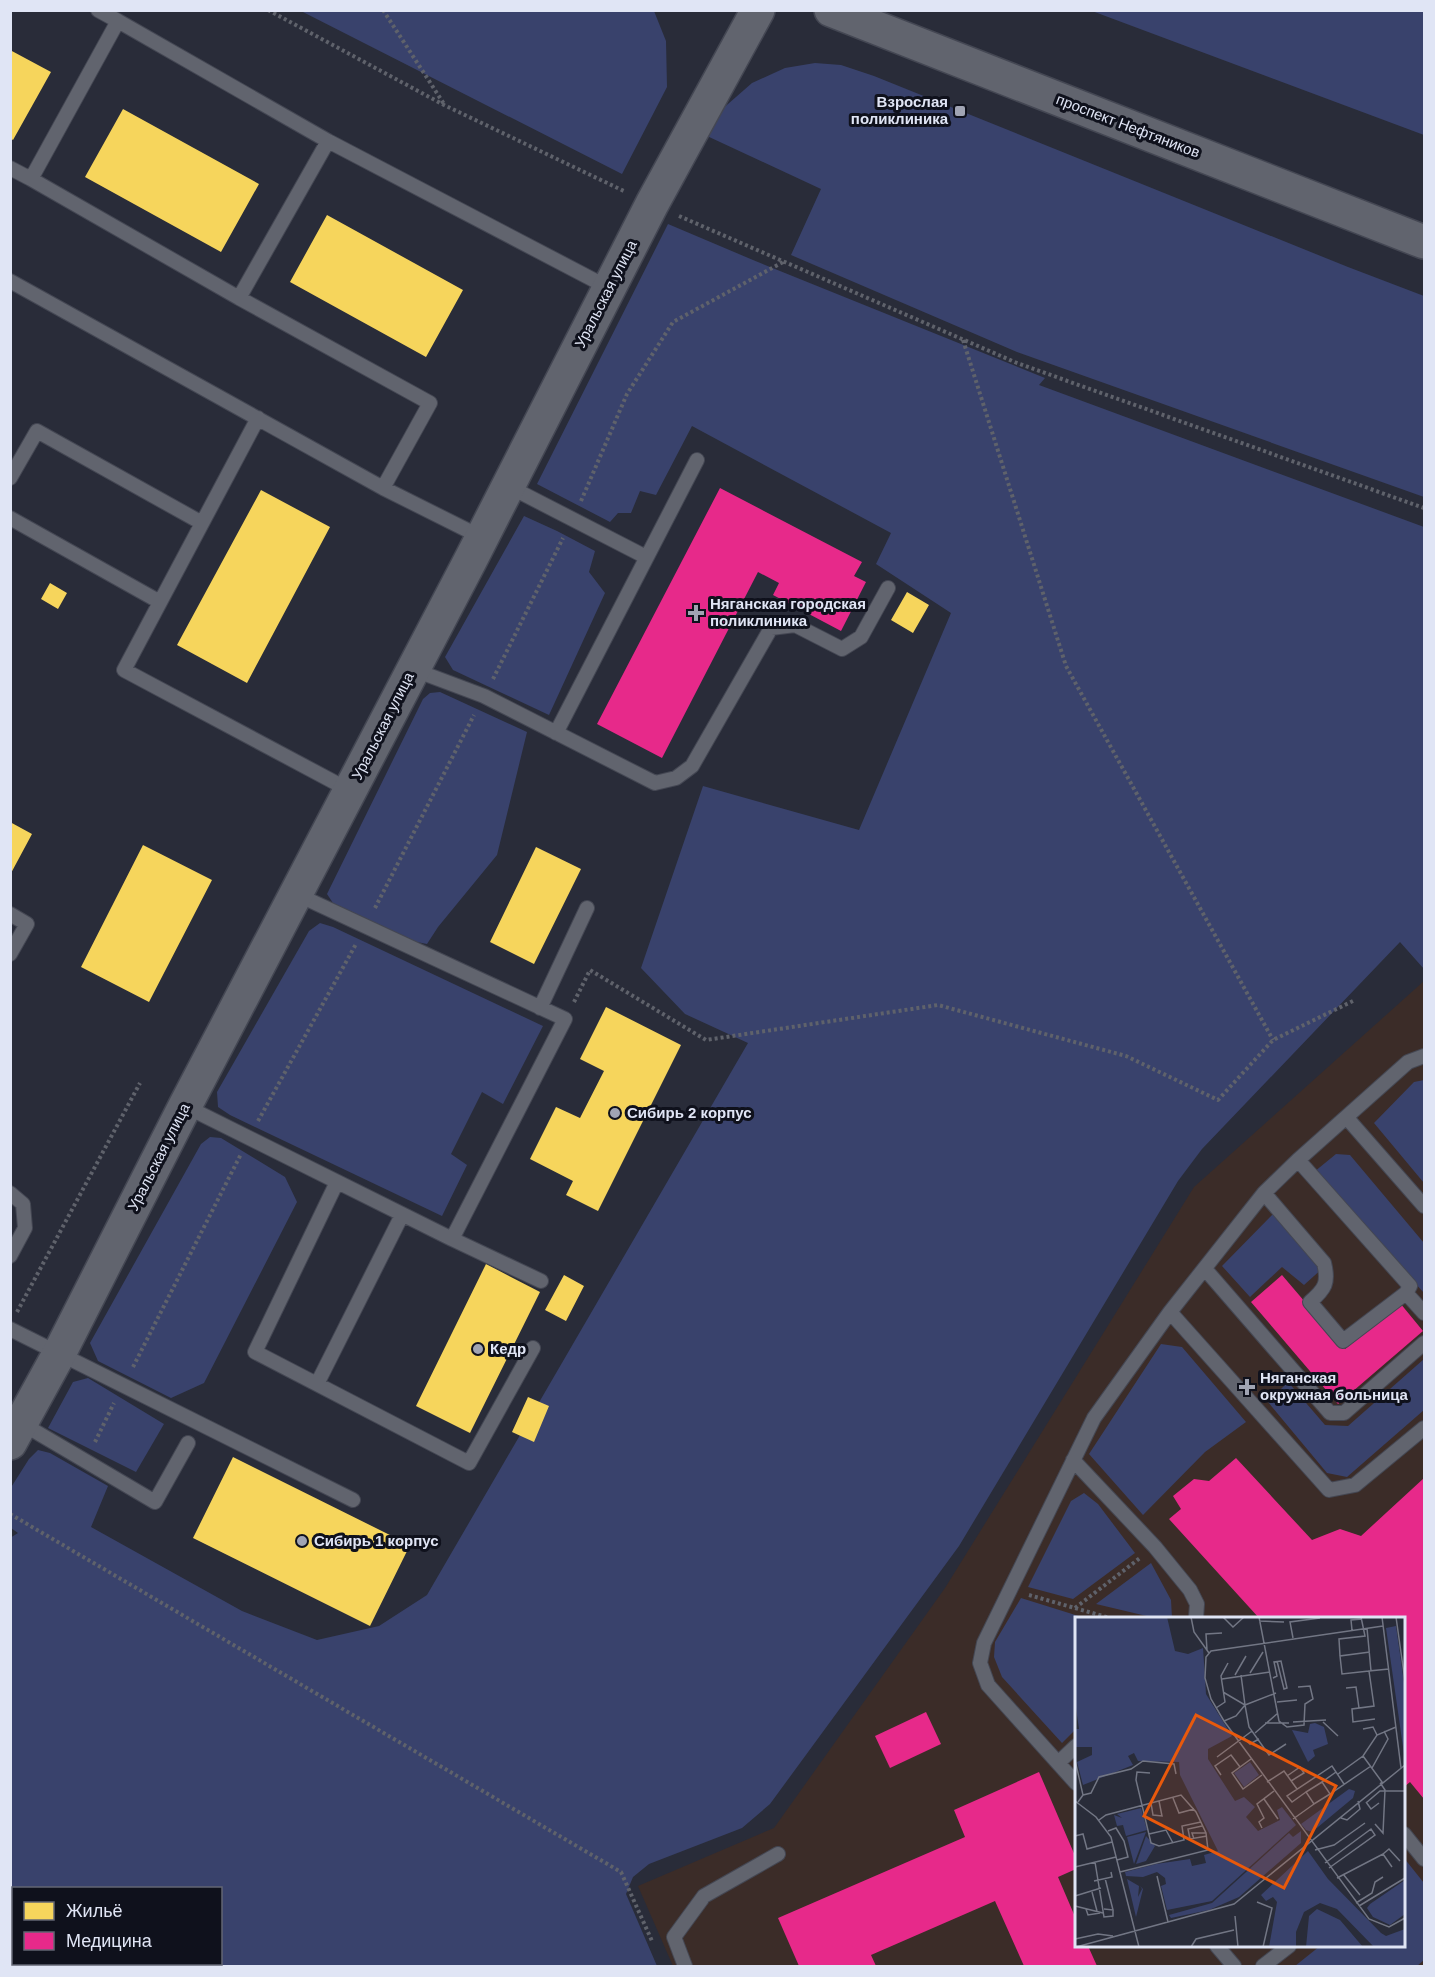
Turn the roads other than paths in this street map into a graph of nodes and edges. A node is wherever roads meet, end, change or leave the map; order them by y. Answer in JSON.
{"nodes":[{"id":1,"x":98,"y":10,"type":"edge"},
{"id":2,"x":758,"y":10,"type":"edge"},
{"id":3,"x":831,"y":10,"type":"edge"},
{"id":4,"x":118,"y":21,"type":"junction"},
{"id":5,"x":328,"y":141,"type":"junction"},
{"id":6,"x":10,"y":168,"type":"edge"},
{"id":7,"x":31,"y":179,"type":"junction"},
{"id":8,"x":1425,"y":242,"type":"edge"},
{"id":9,"x":10,"y":281,"type":"edge"},
{"id":10,"x":609,"y":288,"type":"junction"},
{"id":11,"x":239,"y":298,"type":"junction"},
{"id":12,"x":258,"y":418,"type":"junction"},
{"id":13,"x":697,"y":460,"type":"dead end"},
{"id":14,"x":10,"y":478,"type":"edge"},
{"id":15,"x":508,"y":486,"type":"junction"},
{"id":16,"x":383,"y":488,"type":"junction"},
{"id":17,"x":10,"y":518,"type":"edge"},
{"id":18,"x":202,"y":523,"type":"junction"},
{"id":19,"x":482,"y":537,"type":"junction"},
{"id":20,"x":646,"y":557,"type":"junction"},
{"id":21,"x":888,"y":588,"type":"dead end"},
{"id":22,"x":160,"y":602,"type":"junction"},
{"id":23,"x":412,"y":669,"type":"junction"},
{"id":24,"x":556,"y":733,"type":"junction"},
{"id":25,"x":349,"y":790,"type":"junction"},
{"id":26,"x":296,"y":894,"type":"junction"},
{"id":27,"x":586,"y":908,"type":"dead end"},
{"id":28,"x":10,"y":914,"type":"edge"},
{"id":29,"x":10,"y":954,"type":"edge"},
{"id":30,"x":540,"y":1008,"type":"junction"},
{"id":31,"x":1425,"y":1056,"type":"edge"},
{"id":32,"x":185,"y":1106,"type":"junction"},
{"id":33,"x":1347,"y":1118,"type":"junction"},
{"id":34,"x":1298,"y":1160,"type":"junction"},
{"id":35,"x":337,"y":1182,"type":"junction"},
{"id":36,"x":10,"y":1193,"type":"edge"},
{"id":37,"x":1264,"y":1193,"type":"junction"},
{"id":38,"x":1425,"y":1206,"type":"edge"},
{"id":39,"x":402,"y":1215,"type":"junction"},
{"id":40,"x":452,"y":1239,"type":"junction"},
{"id":41,"x":10,"y":1256,"type":"edge"},
{"id":42,"x":1205,"y":1269,"type":"junction"},
{"id":43,"x":541,"y":1281,"type":"dead end"},
{"id":44,"x":1406,"y":1293,"type":"junction"},
{"id":45,"x":1170,"y":1312,"type":"junction"},
{"id":46,"x":1425,"y":1313,"type":"edge"},
{"id":47,"x":10,"y":1329,"type":"edge"},
{"id":48,"x":1425,"y":1343,"type":"edge"},
{"id":49,"x":533,"y":1348,"type":"dead end"},
{"id":50,"x":60,"y":1352,"type":"junction"},
{"id":51,"x":317,"y":1384,"type":"junction"},
{"id":52,"x":1425,"y":1428,"type":"edge"},
{"id":53,"x":16,"y":1433,"type":"edge"},
{"id":54,"x":188,"y":1443,"type":"dead end"},
{"id":55,"x":1073,"y":1460,"type":"junction"},
{"id":56,"x":353,"y":1500,"type":"dead end"},
{"id":57,"x":1196,"y":1617,"type":"edge"},
{"id":58,"x":1075,"y":1748,"type":"edge"},
{"id":59,"x":1058,"y":1763,"type":"junction"},
{"id":60,"x":1075,"y":1782,"type":"edge"},
{"id":61,"x":1405,"y":1835,"type":"edge"},
{"id":62,"x":778,"y":1854,"type":"dead end"},
{"id":63,"x":1425,"y":1859,"type":"edge"},
{"id":64,"x":1218,"y":1947,"type":"edge"},
{"id":65,"x":1288,"y":1947,"type":"edge"},
{"id":66,"x":685,"y":1966,"type":"edge"},
{"id":67,"x":1234,"y":1966,"type":"edge"},
{"id":68,"x":1263,"y":1966,"type":"edge"}],
"edges":[{"from":1,"to":4,"type":"lane"},
{"from":2,"to":10,"type":"street","name":"Уральская улица"},
{"from":3,"to":8,"type":"street","name":"проспект Нефтяников"},
{"from":4,"to":5,"type":"lane"},
{"from":4,"to":7,"type":"lane"},
{"from":5,"to":10,"type":"lane"},
{"from":5,"to":11,"type":"lane"},
{"from":6,"to":7,"type":"lane"},
{"from":7,"to":11,"type":"lane"},
{"from":9,"to":12,"type":"lane"},
{"from":10,"to":15,"type":"street","name":"Уральская улица"},
{"from":11,"to":16,"type":"lane"},
{"from":12,"to":16,"type":"lane"},
{"from":12,"to":18,"type":"lane"},
{"from":13,"to":20,"type":"lane"},
{"from":14,"to":18,"type":"lane"},
{"from":15,"to":19,"type":"street","name":"Уральская улица"},
{"from":15,"to":20,"type":"lane"},
{"from":16,"to":19,"type":"lane"},
{"from":17,"to":22,"type":"lane"},
{"from":18,"to":22,"type":"lane"},
{"from":19,"to":23,"type":"street","name":"Уральская улица"},
{"from":20,"to":24,"type":"lane"},
{"from":21,"to":24,"type":"lane"},
{"from":22,"to":25,"type":"lane"},
{"from":23,"to":24,"type":"lane"},
{"from":23,"to":25,"type":"street","name":"Уральская улица"},
{"from":25,"to":26,"type":"street","name":"Уральская улица"},
{"from":26,"to":30,"type":"lane"},
{"from":26,"to":32,"type":"street","name":"Уральская улица"},
{"from":27,"to":30,"type":"lane"},
{"from":28,"to":29,"type":"lane"},
{"from":30,"to":40,"type":"lane"},
{"from":31,"to":33,"type":"lane"},
{"from":32,"to":35,"type":"lane"},
{"from":32,"to":50,"type":"street","name":"Уральская улица"},
{"from":33,"to":34,"type":"lane"},
{"from":33,"to":38,"type":"lane"},
{"from":34,"to":37,"type":"lane"},
{"from":34,"to":44,"type":"lane"},
{"from":35,"to":39,"type":"lane"},
{"from":35,"to":51,"type":"lane"},
{"from":36,"to":41,"type":"lane"},
{"from":37,"to":42,"type":"lane"},
{"from":37,"to":44,"type":"lane"},
{"from":39,"to":40,"type":"lane"},
{"from":39,"to":51,"type":"lane"},
{"from":40,"to":43,"type":"lane"},
{"from":42,"to":45,"type":"lane"},
{"from":42,"to":48,"type":"lane"},
{"from":44,"to":46,"type":"lane"},
{"from":45,"to":52,"type":"lane"},
{"from":45,"to":55,"type":"lane"},
{"from":47,"to":50,"type":"lane"},
{"from":49,"to":51,"type":"lane"},
{"from":50,"to":53,"type":"street","name":"Уральская улица"},
{"from":50,"to":56,"type":"lane"},
{"from":53,"to":54,"type":"lane"},
{"from":55,"to":57,"type":"lane"},
{"from":55,"to":59,"type":"lane"},
{"from":58,"to":59,"type":"lane"},
{"from":59,"to":60,"type":"lane"},
{"from":61,"to":63,"type":"lane"},
{"from":62,"to":66,"type":"lane"},
{"from":64,"to":67,"type":"lane"},
{"from":65,"to":68,"type":"lane"}]}
